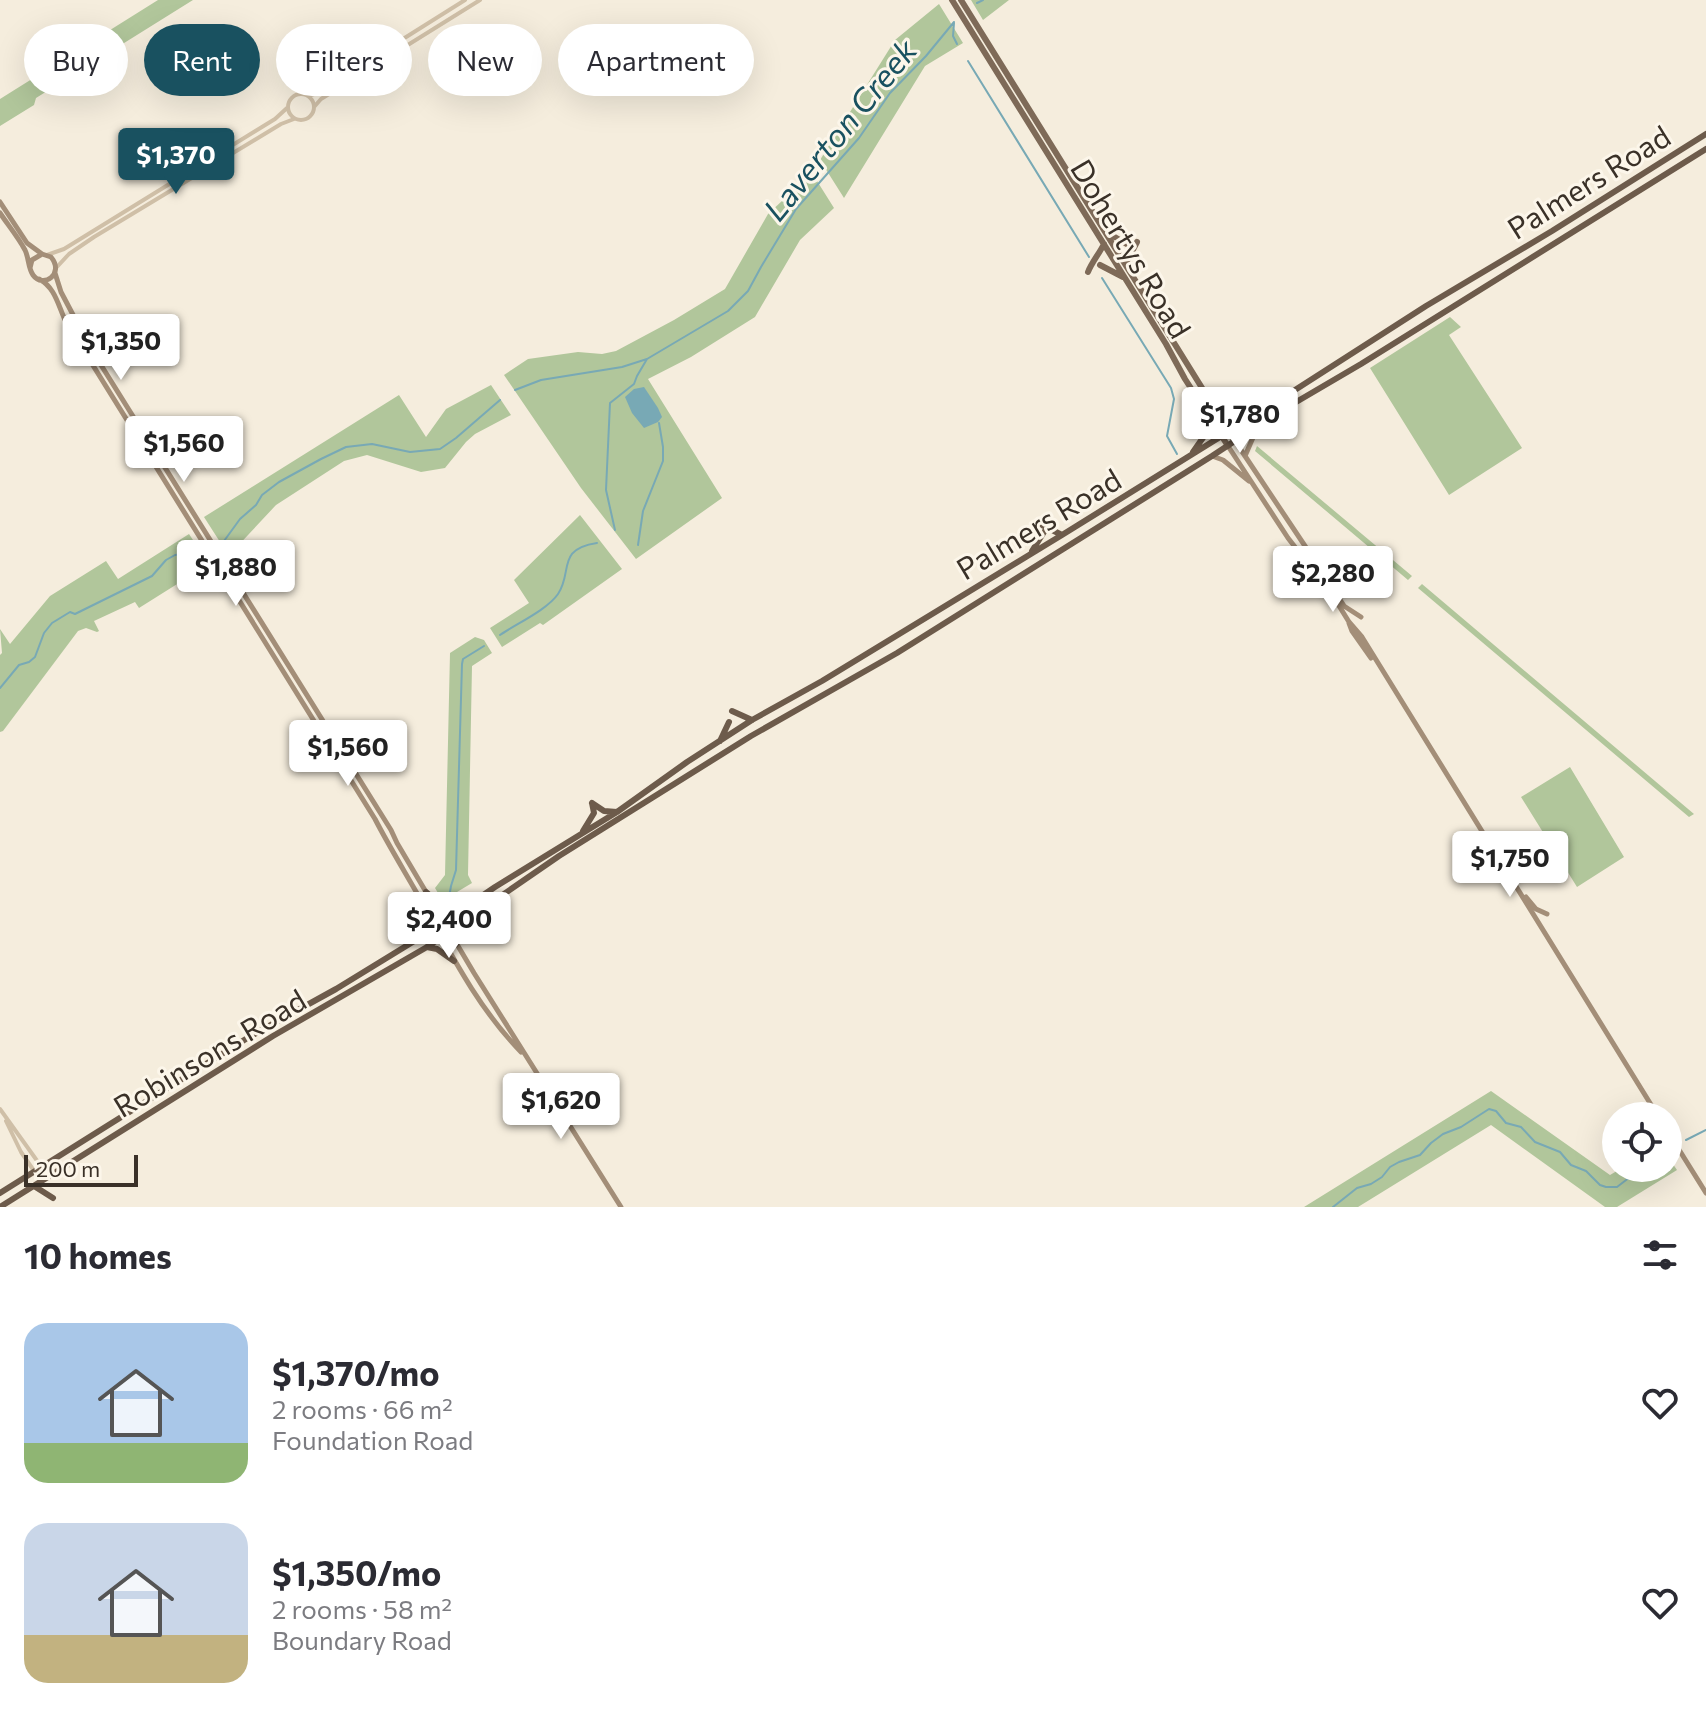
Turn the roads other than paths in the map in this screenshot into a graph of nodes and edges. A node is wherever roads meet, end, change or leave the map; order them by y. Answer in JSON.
{"nodes":[{"id":1,"x":465,"y":0,"type":"edge"},
{"id":2,"x":480,"y":0,"type":"edge"},
{"id":3,"x":952,"y":0,"type":"edge"},
{"id":4,"x":961,"y":0,"type":"edge"},
{"id":5,"x":421,"y":28,"type":"junction"},
{"id":6,"x":412,"y":34,"type":"edge"},
{"id":7,"x":425,"y":34,"type":"junction"},
{"id":8,"x":412,"y":42,"type":"edge"},
{"id":9,"x":293,"y":96,"type":"edge"},
{"id":10,"x":308,"y":96,"type":"edge"},
{"id":11,"x":326,"y":96,"type":"edge"},
{"id":12,"x":314,"y":107,"type":"junction"},
{"id":13,"x":287,"y":108,"type":"junction"},
{"id":14,"x":294,"y":119,"type":"junction"},
{"id":15,"x":1706,"y":134,"type":"edge"},
{"id":16,"x":1706,"y":149,"type":"edge"},
{"id":17,"x":1638,"y":177,"type":"junction"},
{"id":18,"x":1642,"y":188,"type":"junction"},
{"id":19,"x":0,"y":202,"type":"edge"},
{"id":20,"x":0,"y":213,"type":"edge"},
{"id":21,"x":1108,"y":233,"type":"junction"},
{"id":22,"x":92,"y":235,"type":"junction"},
{"id":23,"x":1104,"y":244,"type":"junction"},
{"id":24,"x":45,"y":254,"type":"junction"},
{"id":25,"x":1126,"y":263,"type":"junction"},
{"id":26,"x":1100,"y":265,"type":"dead end"},
{"id":27,"x":30,"y":268,"type":"junction"},
{"id":28,"x":56,"y":270,"type":"junction"},
{"id":29,"x":1088,"y":272,"type":"dead end"},
{"id":30,"x":39,"y":279,"type":"junction"},
{"id":31,"x":1126,"y":279,"type":"junction"},
{"id":32,"x":1214,"y":407,"type":"junction"},
{"id":33,"x":1249,"y":420,"type":"junction"},
{"id":34,"x":1211,"y":422,"type":"junction"},
{"id":35,"x":1258,"y":426,"type":"junction"},
{"id":36,"x":1229,"y":432,"type":"junction"},
{"id":37,"x":1221,"y":437,"type":"junction"},
{"id":38,"x":1235,"y":441,"type":"junction"},
{"id":39,"x":1228,"y":446,"type":"junction"},
{"id":40,"x":1191,"y":455,"type":"junction"},
{"id":41,"x":1212,"y":456,"type":"junction"},
{"id":42,"x":1245,"y":456,"type":"junction"},
{"id":43,"x":1253,"y":484,"type":"junction"},
{"id":44,"x":183,"y":495,"type":"junction"},
{"id":45,"x":176,"y":499,"type":"junction"},
{"id":46,"x":1038,"y":523,"type":"dead end"},
{"id":47,"x":1044,"y":532,"type":"dead end"},
{"id":48,"x":1062,"y":535,"type":"junction"},
{"id":49,"x":1030,"y":554,"type":"junction"},
{"id":50,"x":1328,"y":584,"type":"junction"},
{"id":51,"x":1333,"y":596,"type":"junction"},
{"id":52,"x":1361,"y":617,"type":"dead end"},
{"id":53,"x":286,"y":660,"type":"junction"},
{"id":54,"x":284,"y":672,"type":"junction"},
{"id":55,"x":732,"y":711,"type":"dead end"},
{"id":56,"x":752,"y":720,"type":"junction"},
{"id":57,"x":324,"y":722,"type":"junction"},
{"id":58,"x":729,"y":722,"type":"dead end"},
{"id":59,"x":315,"y":723,"type":"junction"},
{"id":60,"x":320,"y":730,"type":"junction"},
{"id":61,"x":720,"y":741,"type":"junction"},
{"id":62,"x":617,"y":812,"type":"junction"},
{"id":63,"x":582,"y":834,"type":"junction"},
{"id":64,"x":397,"y":843,"type":"junction"},
{"id":65,"x":1495,"y":854,"type":"junction"},
{"id":66,"x":396,"y":859,"type":"junction"},
{"id":67,"x":426,"y":892,"type":"junction"},
{"id":68,"x":427,"y":912,"type":"junction"},
{"id":69,"x":456,"y":913,"type":"junction"},
{"id":70,"x":1547,"y":914,"type":"dead end"},
{"id":71,"x":471,"y":916,"type":"junction"},
{"id":72,"x":443,"y":922,"type":"junction"},
{"id":73,"x":436,"y":927,"type":"junction"},
{"id":74,"x":449,"y":931,"type":"junction"},
{"id":75,"x":441,"y":937,"type":"junction"},
{"id":76,"x":416,"y":940,"type":"junction"},
{"id":77,"x":456,"y":944,"type":"junction"},
{"id":78,"x":427,"y":947,"type":"junction"},
{"id":79,"x":454,"y":961,"type":"junction"},
{"id":80,"x":501,"y":1018,"type":"junction"},
{"id":81,"x":501,"y":1028,"type":"junction"},
{"id":82,"x":527,"y":1058,"type":"junction"},
{"id":83,"x":1649,"y":1102,"type":"edge"},
{"id":84,"x":0,"y":1110,"type":"edge"},
{"id":85,"x":1682,"y":1154,"type":"edge"},
{"id":86,"x":42,"y":1166,"type":"junction"},
{"id":87,"x":34,"y":1171,"type":"junction"},
{"id":88,"x":45,"y":1178,"type":"junction"},
{"id":89,"x":34,"y":1186,"type":"junction"},
{"id":90,"x":0,"y":1193,"type":"edge"},
{"id":91,"x":1706,"y":1193,"type":"edge"},
{"id":92,"x":53,"y":1198,"type":"dead end"},
{"id":93,"x":0,"y":1207,"type":"edge"},
{"id":94,"x":621,"y":1207,"type":"edge"}],
"edges":[{"from":1,"to":5,"type":"street"},
{"from":2,"to":7,"type":"street"},
{"from":3,"to":23,"type":"main road","name":"Dohertys Road"},
{"from":4,"to":21,"type":"main road","name":"Dohertys Road"},
{"from":5,"to":6,"type":"street"},
{"from":5,"to":7,"type":"street"},
{"from":7,"to":8,"type":"street"},
{"from":9,"to":13,"type":"street"},
{"from":10,"to":12,"type":"street"},
{"from":11,"to":12,"type":"street"},
{"from":12,"to":14,"type":"street"},
{"from":13,"to":14,"type":"street"},
{"from":13,"to":22,"type":"street"},
{"from":14,"to":22,"type":"street"},
{"from":15,"to":17,"type":"highway","name":"Palmers Road"},
{"from":16,"to":18,"type":"highway","name":"Palmers Road"},
{"from":17,"to":18,"type":"highway"},
{"from":17,"to":33,"type":"highway","name":"Palmers Road"},
{"from":18,"to":35,"type":"highway","name":"Palmers Road"},
{"from":19,"to":24,"type":"main road"},
{"from":20,"to":27,"type":"main road"},
{"from":21,"to":25,"type":"main road","name":"Dohertys Road"},
{"from":21,"to":25,"type":"main road"},
{"from":22,"to":24,"type":"street"},
{"from":22,"to":28,"type":"street"},
{"from":23,"to":29,"type":"main road"},
{"from":23,"to":31,"type":"main road","name":"Dohertys Road"},
{"from":24,"to":27,"type":"main road"},
{"from":24,"to":28,"type":"main road"},
{"from":25,"to":32,"type":"main road","name":"Dohertys Road"},
{"from":26,"to":31,"type":"main road"},
{"from":27,"to":30,"type":"main road"},
{"from":28,"to":30,"type":"main road"},
{"from":28,"to":44,"type":"main road"},
{"from":30,"to":45,"type":"main road"},
{"from":31,"to":34,"type":"main road","name":"Dohertys Road"},
{"from":32,"to":33,"type":"highway"},
{"from":32,"to":36,"type":"main road","name":"Dohertys Road"},
{"from":33,"to":36,"type":"highway","name":"Palmers Road"},
{"from":34,"to":37,"type":"main road","name":"Dohertys Road"},
{"from":34,"to":40,"type":"highway"},
{"from":35,"to":38,"type":"highway","name":"Palmers Road"},
{"from":35,"to":42,"type":"main road"},
{"from":36,"to":37,"type":"highway","name":"Palmers Road"},
{"from":36,"to":38,"type":"main road","name":"Dohertys Road"},
{"from":37,"to":39,"type":"main road","name":"Dohertys Road"},
{"from":37,"to":40,"type":"highway","name":"Palmers Road"},
{"from":38,"to":39,"type":"highway","name":"Palmers Road"},
{"from":38,"to":42,"type":"main road","name":"Dohertys Road"},
{"from":39,"to":41,"type":"highway","name":"Palmers Road"},
{"from":39,"to":43,"type":"main road","name":"Dohertys Road"},
{"from":40,"to":48,"type":"highway","name":"Palmers Road"},
{"from":41,"to":43,"type":"main road"},
{"from":41,"to":71,"type":"highway","name":"Palmers Road"},
{"from":42,"to":50,"type":"main road","name":"Dohertys Road"},
{"from":43,"to":51,"type":"main road","name":"Dohertys Road"},
{"from":44,"to":45,"type":"main road"},
{"from":44,"to":53,"type":"main road"},
{"from":45,"to":54,"type":"main road"},
{"from":46,"to":48,"type":"highway"},
{"from":47,"to":49,"type":"highway"},
{"from":48,"to":49,"type":"highway","name":"Palmers Road"},
{"from":49,"to":56,"type":"highway","name":"Palmers Road"},
{"from":50,"to":51,"type":"main road","name":"Dohertys Road"},
{"from":50,"to":52,"type":"main road"},
{"from":51,"to":65,"type":"main road","name":"Dohertys Road"},
{"from":53,"to":54,"type":"main road"},
{"from":53,"to":57,"type":"main road"},
{"from":54,"to":59,"type":"main road"},
{"from":55,"to":56,"type":"highway"},
{"from":56,"to":61,"type":"highway","name":"Palmers Road"},
{"from":57,"to":59,"type":"main road"},
{"from":57,"to":60,"type":"main road"},
{"from":57,"to":64,"type":"main road"},
{"from":58,"to":61,"type":"highway"},
{"from":59,"to":60,"type":"main road"},
{"from":60,"to":66,"type":"main road"},
{"from":61,"to":62,"type":"highway","name":"Palmers Road"},
{"from":62,"to":63,"type":"highway","name":"Palmers Road"},
{"from":62,"to":63,"type":"highway"},
{"from":63,"to":69,"type":"highway","name":"Palmers Road"},
{"from":64,"to":66,"type":"main road"},
{"from":64,"to":67,"type":"main road"},
{"from":65,"to":70,"type":"main road"},
{"from":65,"to":83,"type":"main road","name":"Dohertys Road"},
{"from":66,"to":68,"type":"main road"},
{"from":67,"to":69,"type":"highway"},
{"from":67,"to":72,"type":"main road"},
{"from":68,"to":73,"type":"main road"},
{"from":68,"to":76,"type":"highway"},
{"from":69,"to":72,"type":"highway","name":"Palmers Road"},
{"from":71,"to":74,"type":"highway","name":"Palmers Road"},
{"from":71,"to":77,"type":"highway"},
{"from":72,"to":73,"type":"highway","name":"Palmers Road"},
{"from":72,"to":74,"type":"main road"},
{"from":73,"to":75,"type":"main road"},
{"from":73,"to":76,"type":"highway","name":"Robinsons Road"},
{"from":74,"to":75,"type":"highway","name":"Palmers Road"},
{"from":74,"to":77,"type":"main road"},
{"from":75,"to":78,"type":"highway","name":"Robinsons Road"},
{"from":75,"to":79,"type":"main road"},
{"from":76,"to":86,"type":"highway","name":"Robinsons Road"},
{"from":77,"to":80,"type":"main road"},
{"from":78,"to":79,"type":"highway"},
{"from":78,"to":88,"type":"highway","name":"Robinsons Road"},
{"from":79,"to":81,"type":"main road"},
{"from":80,"to":81,"type":"main road"},
{"from":80,"to":82,"type":"main road"},
{"from":81,"to":82,"type":"main road"},
{"from":82,"to":94,"type":"main road"},
{"from":84,"to":86,"type":"street"},
{"from":84,"to":87,"type":"street"},
{"from":85,"to":91,"type":"main road"},
{"from":86,"to":87,"type":"highway","name":"Robinsons Road"},
{"from":86,"to":88,"type":"street"},
{"from":87,"to":88,"type":"street"},
{"from":87,"to":90,"type":"highway","name":"Robinsons Road"},
{"from":88,"to":89,"type":"highway","name":"Robinsons Road"},
{"from":89,"to":92,"type":"highway"},
{"from":89,"to":93,"type":"highway","name":"Robinsons Road"}]}
